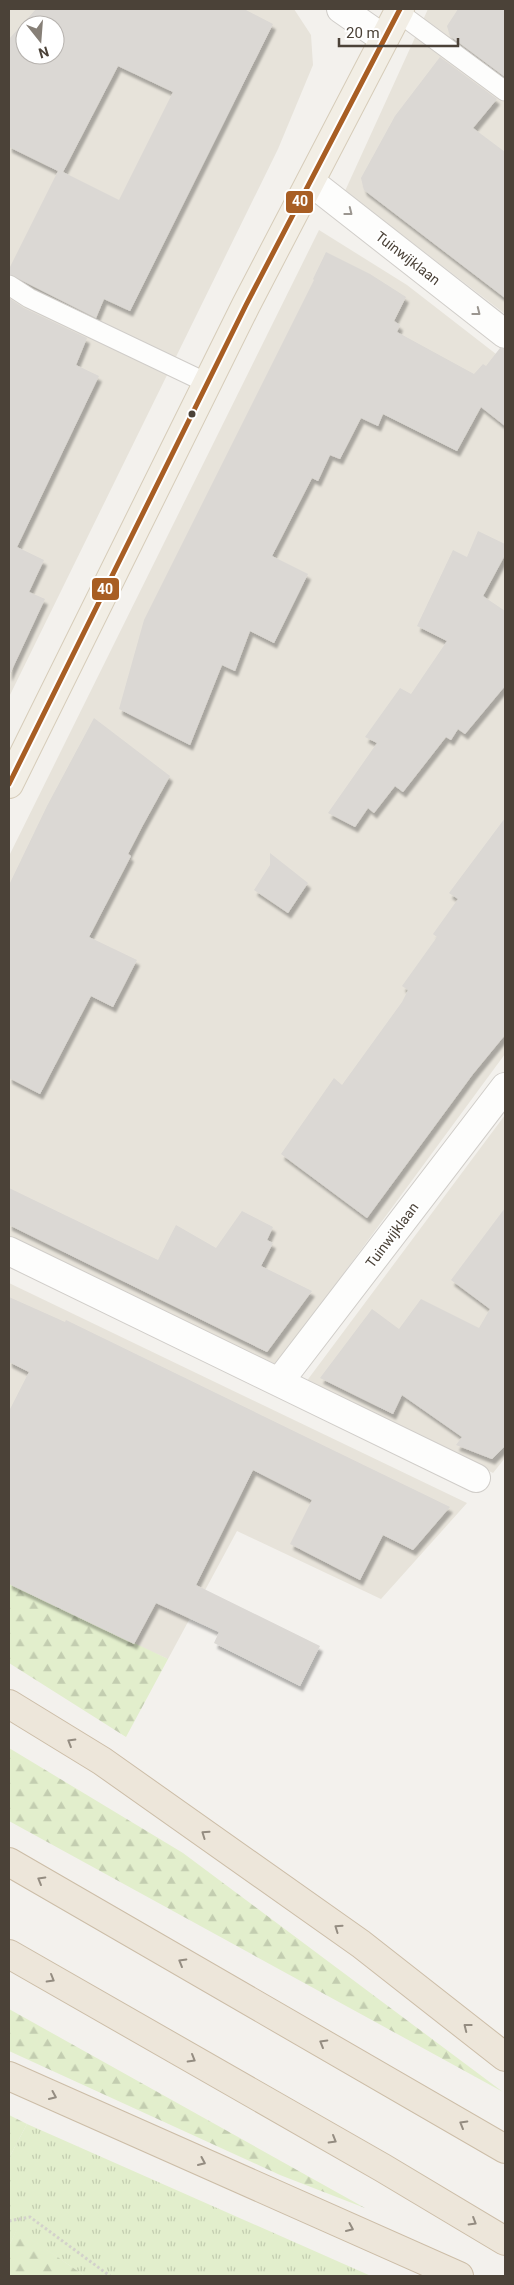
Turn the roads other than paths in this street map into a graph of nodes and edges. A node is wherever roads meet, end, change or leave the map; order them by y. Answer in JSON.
{"nodes":[{"id":1,"x":340,"y":9,"type":"edge"},
{"id":2,"x":394,"y":20,"type":"edge"},
{"id":3,"x":505,"y":91,"type":"edge"},
{"id":4,"x":311,"y":182,"type":"junction"},
{"id":5,"x":9,"y":285,"type":"edge"},
{"id":6,"x":505,"y":334,"type":"edge"},
{"id":7,"x":208,"y":383,"type":"junction"},
{"id":8,"x":9,"y":784,"type":"edge"},
{"id":9,"x":505,"y":1087,"type":"edge"},
{"id":10,"x":9,"y":1251,"type":"edge"},
{"id":11,"x":280,"y":1382,"type":"junction"},
{"id":12,"x":476,"y":1478,"type":"dead end"},
{"id":13,"x":9,"y":1704,"type":"edge"},
{"id":14,"x":9,"y":1862,"type":"edge"},
{"id":15,"x":9,"y":1954,"type":"edge"},
{"id":16,"x":505,"y":2057,"type":"edge"},
{"id":17,"x":9,"y":2076,"type":"edge"},
{"id":18,"x":505,"y":2149,"type":"edge"},
{"id":19,"x":505,"y":2241,"type":"edge"},
{"id":20,"x":459,"y":2276,"type":"edge"}],
"edges":[{"from":1,"to":2,"type":"street"},
{"from":2,"to":3,"type":"lane"},
{"from":2,"to":4,"type":"main road"},
{"from":4,"to":6,"type":"street","name":"Tuinwijklaan","one_way":true},
{"from":4,"to":7,"type":"main road"},
{"from":5,"to":7,"type":"lane"},
{"from":7,"to":8,"type":"main road"},
{"from":9,"to":11,"type":"street","name":"Tuinwijklaan"},
{"from":10,"to":11,"type":"street"},
{"from":11,"to":12,"type":"street"},
{"from":16,"to":13,"type":"highway","one_way":true},
{"from":18,"to":14,"type":"highway","one_way":true},
{"from":15,"to":19,"type":"highway","one_way":true},
{"from":17,"to":20,"type":"highway","one_way":true}]}
